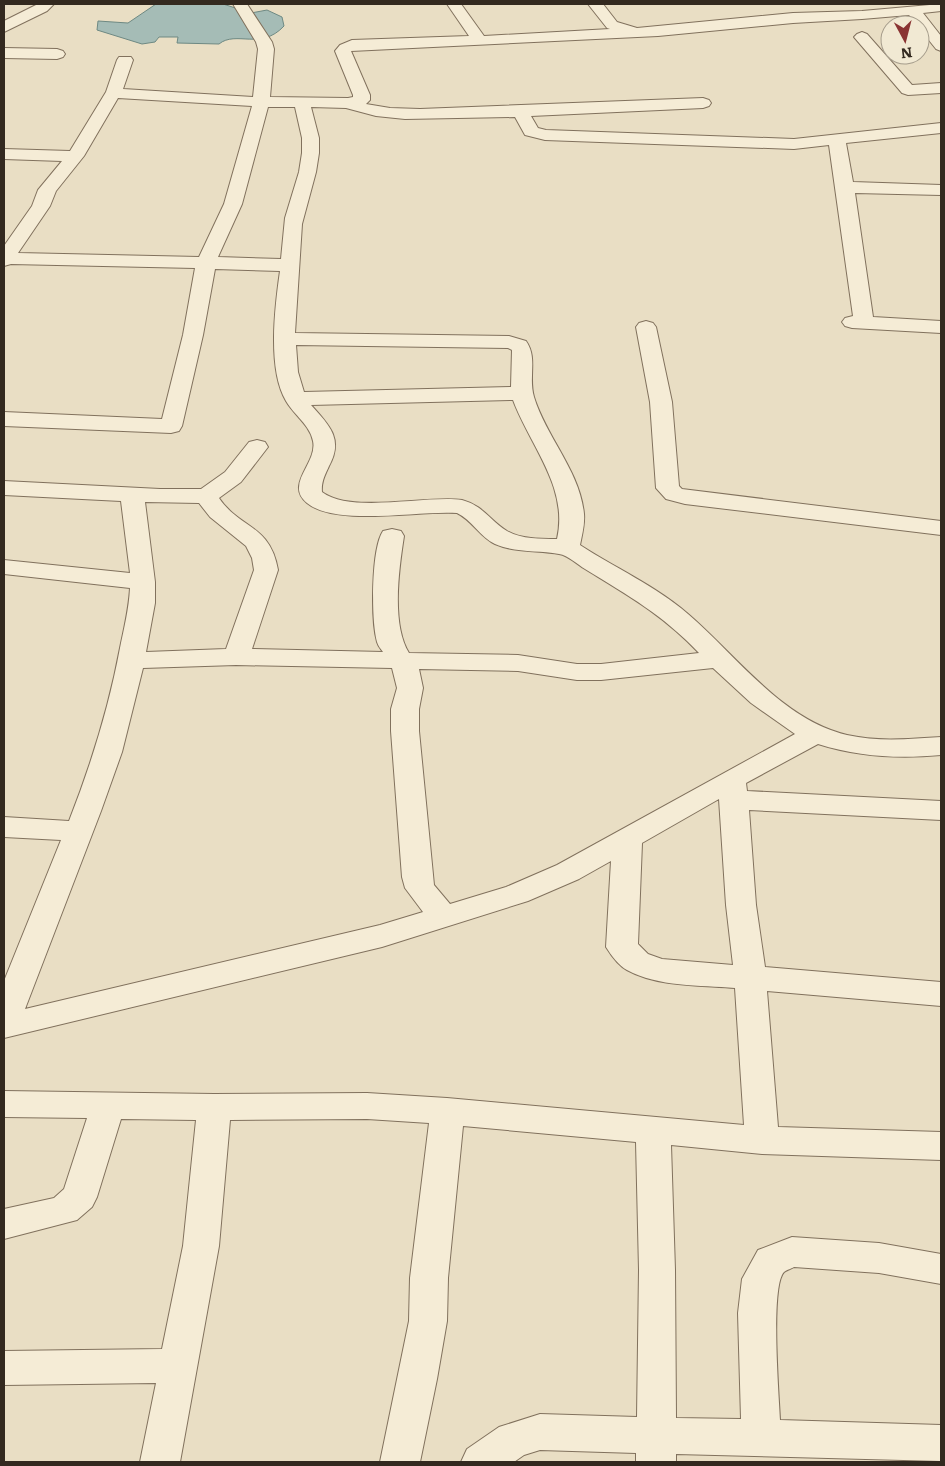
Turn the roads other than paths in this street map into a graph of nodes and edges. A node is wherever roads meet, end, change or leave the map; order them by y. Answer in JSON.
{"nodes":[{"id":1,"x":46,"y":4,"type":"edge"},
{"id":2,"x":240,"y":4,"type":"edge"},
{"id":3,"x":454,"y":4,"type":"edge"},
{"id":4,"x":595,"y":4,"type":"edge"},
{"id":5,"x":941,"y":7,"type":"edge"},
{"id":6,"x":818,"y":10,"type":"edge"},
{"id":7,"x":913,"y":10,"type":"junction"},
{"id":8,"x":10,"y":18,"type":"edge"},
{"id":9,"x":4,"y":28,"type":"edge"},
{"id":10,"x":638,"y":32,"type":"junction"},
{"id":11,"x":862,"y":37,"type":"dead end"},
{"id":12,"x":480,"y":41,"type":"junction"},
{"id":13,"x":941,"y":46,"type":"edge"},
{"id":14,"x":4,"y":53,"type":"edge"},
{"id":15,"x":56,"y":54,"type":"dead end"},
{"id":16,"x":125,"y":60,"type":"dead end"},
{"id":17,"x":154,"y":81,"type":"dead end"},
{"id":18,"x":245,"y":84,"type":"dead end"},
{"id":19,"x":116,"y":86,"type":"junction"},
{"id":20,"x":941,"y":88,"type":"edge"},
{"id":21,"x":262,"y":93,"type":"junction"},
{"id":22,"x":302,"y":101,"type":"junction"},
{"id":23,"x":348,"y":103,"type":"junction"},
{"id":24,"x":703,"y":103,"type":"dead end"},
{"id":25,"x":521,"y":113,"type":"junction"},
{"id":26,"x":941,"y":128,"type":"edge"},
{"id":27,"x":836,"y":138,"type":"junction"},
{"id":28,"x":4,"y":154,"type":"edge"},
{"id":29,"x":75,"y":156,"type":"junction"},
{"id":30,"x":845,"y":187,"type":"junction"},
{"id":31,"x":940,"y":190,"type":"edge"},
{"id":32,"x":941,"y":210,"type":"edge"},
{"id":33,"x":5,"y":259,"type":"edge"},
{"id":34,"x":206,"y":263,"type":"junction"},
{"id":35,"x":290,"y":265,"type":"junction"},
{"id":36,"x":646,"y":327,"type":"dead end"},
{"id":37,"x":941,"y":327,"type":"edge"},
{"id":38,"x":286,"y":339,"type":"junction"},
{"id":39,"x":522,"y":393,"type":"junction"},
{"id":40,"x":295,"y":399,"type":"junction"},
{"id":41,"x":4,"y":419,"type":"edge"},
{"id":42,"x":257,"y":447,"type":"dead end"},
{"id":43,"x":4,"y":488,"type":"edge"},
{"id":44,"x":132,"y":495,"type":"junction"},
{"id":45,"x":206,"y":496,"type":"junction"},
{"id":46,"x":941,"y":528,"type":"edge"},
{"id":47,"x":392,"y":536,"type":"dead end"},
{"id":48,"x":567,"y":547,"type":"junction"},
{"id":49,"x":4,"y":567,"type":"edge"},
{"id":50,"x":142,"y":582,"type":"junction"},
{"id":51,"x":236,"y":657,"type":"junction"},
{"id":52,"x":719,"y":659,"type":"junction"},
{"id":53,"x":132,"y":660,"type":"junction"},
{"id":54,"x":399,"y":660,"type":"junction"},
{"id":55,"x":816,"y":734,"type":"junction"},
{"id":56,"x":941,"y":746,"type":"edge"},
{"id":57,"x":733,"y":790,"type":"junction"},
{"id":58,"x":941,"y":810,"type":"edge"},
{"id":59,"x":4,"y":827,"type":"edge"},
{"id":60,"x":79,"y":831,"type":"junction"},
{"id":61,"x":627,"y":840,"type":"junction"},
{"id":62,"x":444,"y":917,"type":"junction"},
{"id":63,"x":750,"y":977,"type":"junction"},
{"id":64,"x":941,"y":994,"type":"edge"},
{"id":65,"x":4,"y":1020,"type":"edge"},
{"id":66,"x":4,"y":1026,"type":"edge"},
{"id":67,"x":4,"y":1104,"type":"edge"},
{"id":68,"x":108,"y":1105,"type":"junction"},
{"id":69,"x":214,"y":1107,"type":"junction"},
{"id":70,"x":447,"y":1111,"type":"junction"},
{"id":71,"x":653,"y":1130,"type":"junction"},
{"id":72,"x":762,"y":1140,"type":"junction"},
{"id":73,"x":941,"y":1146,"type":"edge"},
{"id":74,"x":4,"y":1224,"type":"edge"},
{"id":75,"x":941,"y":1269,"type":"edge"},
{"id":76,"x":178,"y":1366,"type":"junction"},
{"id":77,"x":4,"y":1368,"type":"edge"},
{"id":78,"x":761,"y":1438,"type":"junction"},
{"id":79,"x":941,"y":1443,"type":"edge"},
{"id":80,"x":656,"y":1449,"type":"edge"},
{"id":81,"x":160,"y":1462,"type":"edge"},
{"id":82,"x":400,"y":1462,"type":"edge"},
{"id":83,"x":481,"y":1462,"type":"edge"}],
"edges":[{"from":1,"to":8,"type":"street"},
{"from":2,"to":21,"type":"street"},
{"from":3,"to":12,"type":"street"},
{"from":4,"to":10,"type":"street"},
{"from":5,"to":7,"type":"street"},
{"from":6,"to":7,"type":"street"},
{"from":6,"to":10,"type":"street"},
{"from":7,"to":13,"type":"street"},
{"from":8,"to":9,"type":"street"},
{"from":10,"to":12,"type":"street"},
{"from":11,"to":20,"type":"street"},
{"from":12,"to":23,"type":"street"},
{"from":14,"to":15,"type":"street"},
{"from":16,"to":19,"type":"street"},
{"from":17,"to":19,"type":"street"},
{"from":18,"to":21,"type":"street"},
{"from":19,"to":21,"type":"street"},
{"from":19,"to":29,"type":"street"},
{"from":21,"to":22,"type":"street"},
{"from":21,"to":34,"type":"street"},
{"from":22,"to":23,"type":"street"},
{"from":22,"to":35,"type":"street"},
{"from":23,"to":25,"type":"street"},
{"from":24,"to":25,"type":"street"},
{"from":25,"to":27,"type":"street"},
{"from":26,"to":27,"type":"street"},
{"from":27,"to":30,"type":"street"},
{"from":28,"to":29,"type":"street"},
{"from":29,"to":33,"type":"street"},
{"from":30,"to":31,"type":"street"},
{"from":30,"to":37,"type":"street"},
{"from":31,"to":32,"type":"street"},
{"from":33,"to":34,"type":"street"},
{"from":34,"to":35,"type":"street"},
{"from":34,"to":41,"type":"street"},
{"from":35,"to":38,"type":"street"},
{"from":36,"to":46,"type":"street"},
{"from":38,"to":39,"type":"street"},
{"from":38,"to":40,"type":"street"},
{"from":39,"to":40,"type":"street"},
{"from":39,"to":48,"type":"street"},
{"from":40,"to":48,"type":"street"},
{"from":42,"to":45,"type":"street"},
{"from":43,"to":44,"type":"street"},
{"from":44,"to":45,"type":"street"},
{"from":44,"to":50,"type":"street"},
{"from":45,"to":51,"type":"street"},
{"from":47,"to":54,"type":"street"},
{"from":48,"to":52,"type":"street"},
{"from":49,"to":50,"type":"street"},
{"from":50,"to":53,"type":"street"},
{"from":51,"to":53,"type":"street"},
{"from":51,"to":54,"type":"street"},
{"from":52,"to":54,"type":"street"},
{"from":52,"to":55,"type":"street"},
{"from":53,"to":60,"type":"street"},
{"from":54,"to":62,"type":"street"},
{"from":55,"to":56,"type":"street"},
{"from":55,"to":57,"type":"street"},
{"from":57,"to":58,"type":"street"},
{"from":57,"to":61,"type":"street"},
{"from":57,"to":63,"type":"street"},
{"from":59,"to":60,"type":"street"},
{"from":60,"to":65,"type":"street"},
{"from":61,"to":62,"type":"street"},
{"from":61,"to":63,"type":"street"},
{"from":62,"to":66,"type":"street"},
{"from":63,"to":64,"type":"street"},
{"from":63,"to":72,"type":"street"},
{"from":67,"to":68,"type":"street"},
{"from":68,"to":69,"type":"street"},
{"from":68,"to":74,"type":"street"},
{"from":69,"to":70,"type":"street"},
{"from":69,"to":76,"type":"street"},
{"from":70,"to":71,"type":"street"},
{"from":70,"to":82,"type":"street"},
{"from":71,"to":72,"type":"street"},
{"from":71,"to":80,"type":"street"},
{"from":72,"to":73,"type":"street"},
{"from":75,"to":78,"type":"street"},
{"from":76,"to":77,"type":"street"},
{"from":76,"to":81,"type":"street"},
{"from":78,"to":79,"type":"street"},
{"from":78,"to":80,"type":"street"},
{"from":80,"to":83,"type":"street"}]}
